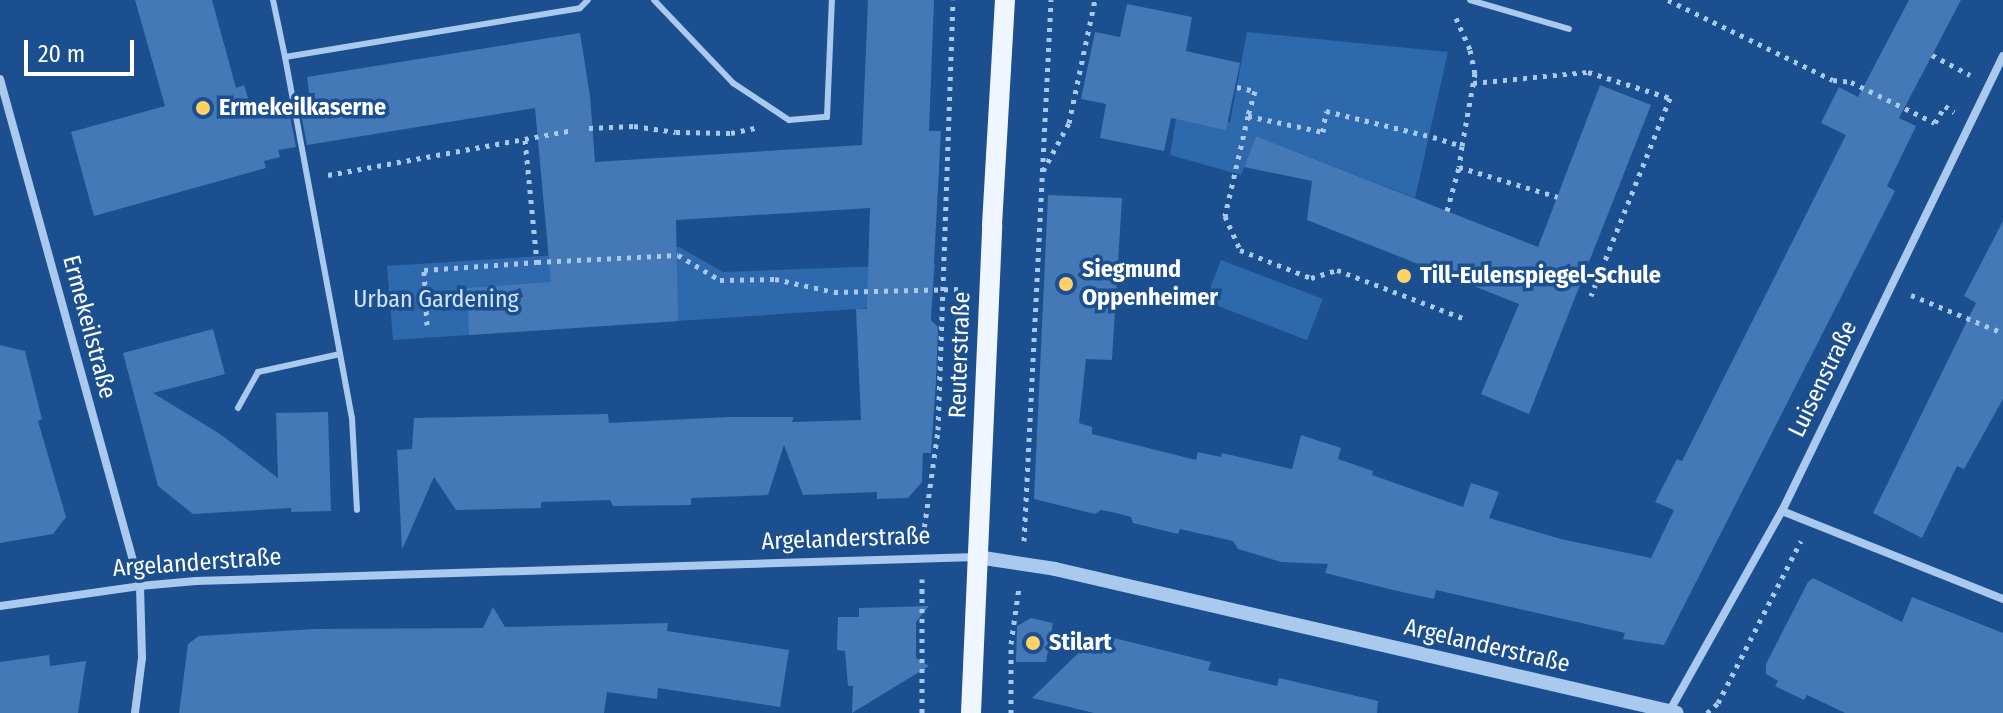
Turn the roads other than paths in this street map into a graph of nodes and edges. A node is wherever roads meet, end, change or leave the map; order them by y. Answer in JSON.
{"nodes":[{"id":1,"x":273,"y":0,"type":"edge"},
{"id":2,"x":588,"y":0,"type":"edge"},
{"id":3,"x":654,"y":0,"type":"edge"},
{"id":4,"x":832,"y":0,"type":"edge"},
{"id":5,"x":1005,"y":0,"type":"edge"},
{"id":6,"x":1470,"y":0,"type":"edge"},
{"id":7,"x":1569,"y":29,"type":"dead end"},
{"id":8,"x":2003,"y":56,"type":"edge"},
{"id":9,"x":285,"y":57,"type":"junction"},
{"id":10,"x":0,"y":79,"type":"edge"},
{"id":11,"x":340,"y":354,"type":"junction"},
{"id":12,"x":238,"y":408,"type":"dead end"},
{"id":13,"x":357,"y":510,"type":"dead end"},
{"id":14,"x":1782,"y":511,"type":"junction"},
{"id":15,"x":977,"y":557,"type":"junction"},
{"id":16,"x":140,"y":586,"type":"junction"},
{"id":17,"x":2003,"y":599,"type":"edge"},
{"id":18,"x":0,"y":606,"type":"edge"},
{"id":19,"x":1672,"y":712,"type":"edge"},
{"id":20,"x":135,"y":713,"type":"edge"},
{"id":21,"x":971,"y":713,"type":"edge"}],
"edges":[{"from":1,"to":9,"type":"lane"},
{"from":2,"to":9,"type":"lane"},
{"from":3,"to":4,"type":"lane"},
{"from":5,"to":15,"type":"main road","name":"Reuterstraße"},
{"from":6,"to":7,"type":"lane"},
{"from":8,"to":14,"type":"street","name":"Luisenstraße"},
{"from":9,"to":11,"type":"lane"},
{"from":10,"to":16,"type":"street","name":"Ermekeilstraße"},
{"from":11,"to":12,"type":"lane"},
{"from":11,"to":13,"type":"lane"},
{"from":14,"to":17,"type":"street"},
{"from":14,"to":19,"type":"street","name":"Luisenstraße"},
{"from":15,"to":16,"type":"street","name":"Argelanderstraße"},
{"from":15,"to":19,"type":"street","name":"Argelanderstraße"},
{"from":15,"to":21,"type":"main road","name":"Reuterstraße"},
{"from":16,"to":18,"type":"street","name":"Argelanderstraße"},
{"from":16,"to":20,"type":"street","name":"Ermekeilstraße"}]}
